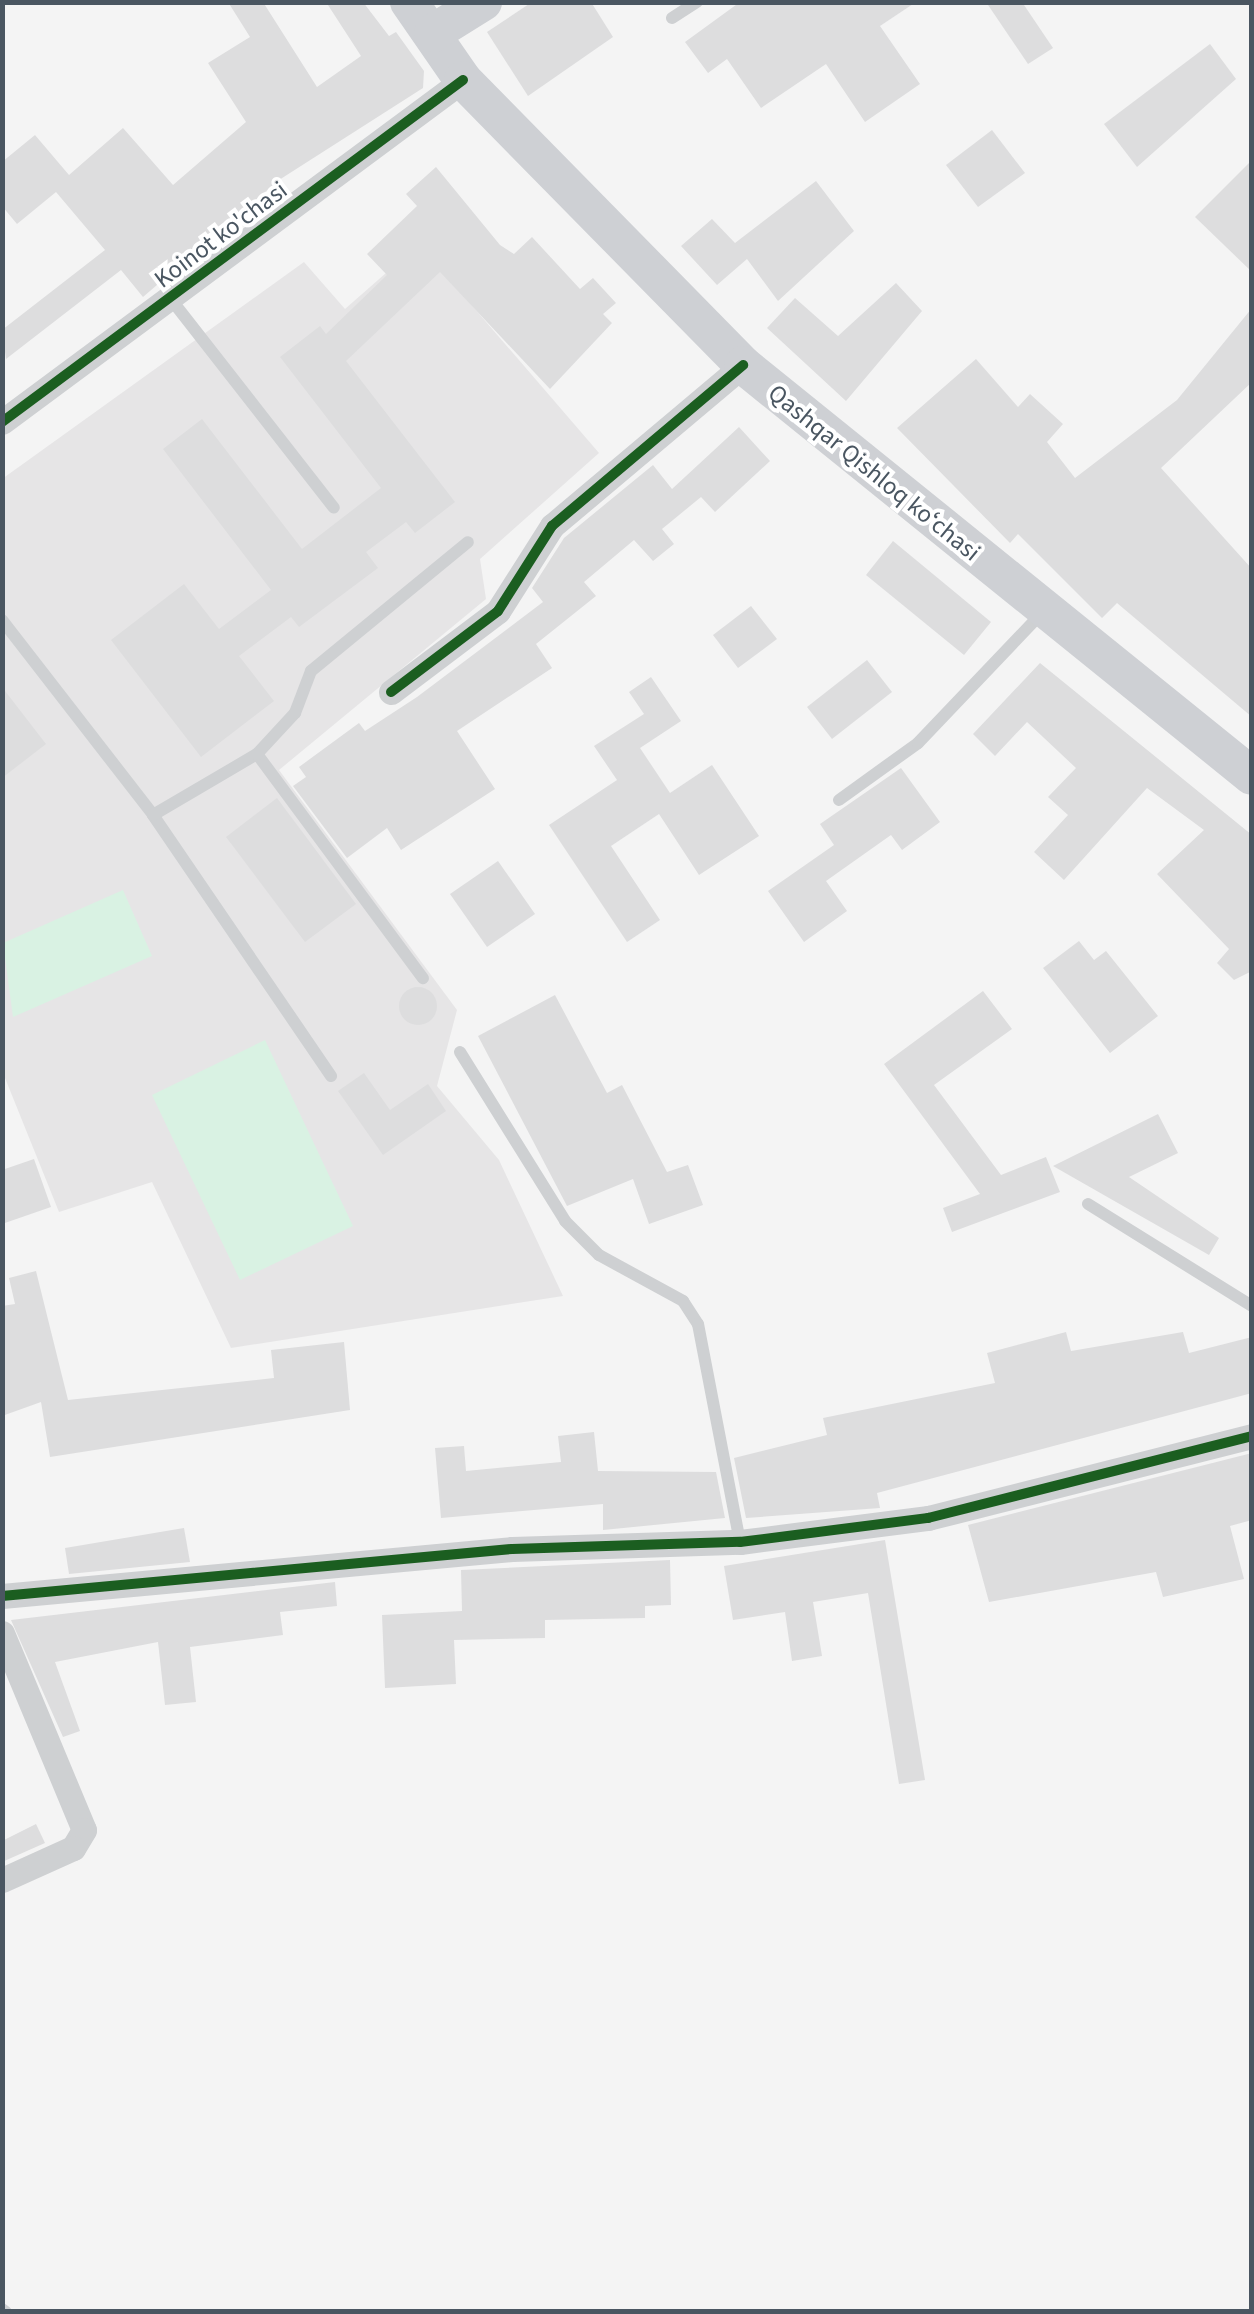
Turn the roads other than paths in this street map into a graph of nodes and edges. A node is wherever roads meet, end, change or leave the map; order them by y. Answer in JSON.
{"nodes":[{"id":1,"x":409,"y":2,"type":"edge"},
{"id":2,"x":483,"y":2,"type":"edge"},
{"id":3,"x":698,"y":2,"type":"edge"},
{"id":4,"x":672,"y":18,"type":"dead end"},
{"id":5,"x":433,"y":33,"type":"junction"},
{"id":6,"x":464,"y":80,"type":"junction"},
{"id":7,"x":170,"y":298,"type":"junction"},
{"id":8,"x":743,"y":365,"type":"junction"},
{"id":9,"x":2,"y":422,"type":"edge"},
{"id":10,"x":334,"y":508,"type":"dead end"},
{"id":11,"x":468,"y":542,"type":"dead end"},
{"id":12,"x":1044,"y":611,"type":"junction"},
{"id":13,"x":2,"y":620,"type":"edge"},
{"id":14,"x":392,"y":692,"type":"dead end"},
{"id":15,"x":257,"y":754,"type":"junction"},
{"id":16,"x":1252,"y":776,"type":"edge"},
{"id":17,"x":839,"y":800,"type":"dead end"},
{"id":18,"x":153,"y":816,"type":"junction"},
{"id":19,"x":424,"y":978,"type":"dead end"},
{"id":20,"x":460,"y":1052,"type":"dead end"},
{"id":21,"x":331,"y":1076,"type":"dead end"},
{"id":22,"x":1088,"y":1204,"type":"dead end"},
{"id":23,"x":1252,"y":1306,"type":"edge"},
{"id":24,"x":1252,"y":1436,"type":"edge"},
{"id":25,"x":740,"y":1542,"type":"junction"},
{"id":26,"x":2,"y":1596,"type":"edge"},
{"id":27,"x":2,"y":1632,"type":"edge"},
{"id":28,"x":2,"y":1880,"type":"edge"}],
"edges":[{"from":1,"to":5,"type":"main road","name":"Qashqar Qishloq koʻchasi"},
{"from":2,"to":5,"type":"main road"},
{"from":3,"to":4,"type":"lane"},
{"from":5,"to":6,"type":"main road","name":"Qashqar Qishloq koʻchasi"},
{"from":6,"to":7,"type":"street","name":"Koinot ko'chasi"},
{"from":6,"to":8,"type":"main road","name":"Qashqar Qishloq koʻchasi"},
{"from":7,"to":9,"type":"street","name":"Koinot ko'chasi"},
{"from":7,"to":10,"type":"lane"},
{"from":8,"to":12,"type":"main road","name":"Qashqar Qishloq koʻchasi"},
{"from":8,"to":14,"type":"street"},
{"from":11,"to":15,"type":"lane"},
{"from":12,"to":16,"type":"main road","name":"Qashqar Qishloq koʻchasi"},
{"from":12,"to":17,"type":"lane"},
{"from":13,"to":18,"type":"lane"},
{"from":15,"to":18,"type":"lane"},
{"from":15,"to":19,"type":"lane"},
{"from":18,"to":21,"type":"lane"},
{"from":20,"to":25,"type":"lane"},
{"from":22,"to":23,"type":"lane"},
{"from":24,"to":25,"type":"street"},
{"from":25,"to":26,"type":"street"},
{"from":27,"to":28,"type":"street"}]}
